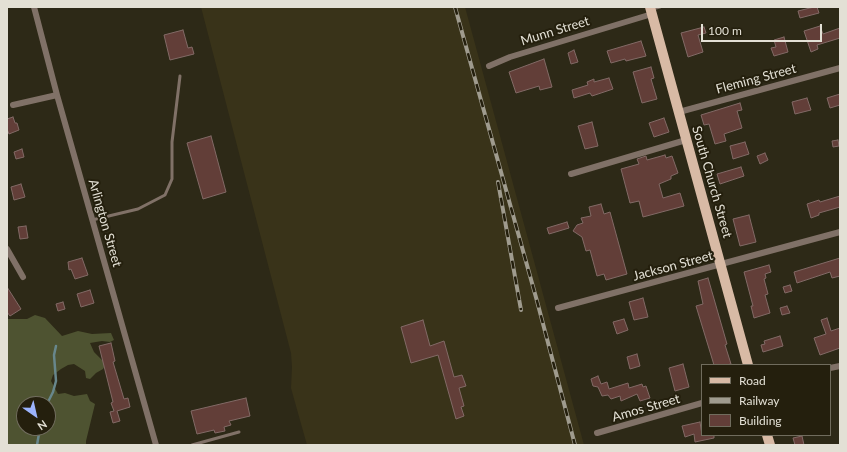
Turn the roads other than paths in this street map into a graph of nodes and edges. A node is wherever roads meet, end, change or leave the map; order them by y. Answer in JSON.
{"nodes":[{"id":1,"x":34,"y":7,"type":"edge"},
{"id":2,"x":653,"y":9,"type":"edge"},
{"id":3,"x":489,"y":66,"type":"dead end"},
{"id":4,"x":840,"y":68,"type":"edge"},
{"id":5,"x":180,"y":76,"type":"dead end"},
{"id":6,"x":57,"y":95,"type":"junction"},
{"id":7,"x":13,"y":105,"type":"dead end"},
{"id":8,"x":679,"y":112,"type":"junction"},
{"id":9,"x":686,"y":140,"type":"junction"},
{"id":10,"x":571,"y":174,"type":"dead end"},
{"id":11,"x":92,"y":220,"type":"junction"},
{"id":12,"x":840,"y":232,"type":"edge"},
{"id":13,"x":7,"y":249,"type":"edge"},
{"id":14,"x":721,"y":265,"type":"junction"},
{"id":15,"x":23,"y":277,"type":"dead end"},
{"id":16,"x":558,"y":308,"type":"dead end"},
{"id":17,"x":748,"y":364,"type":"edge"},
{"id":18,"x":701,"y":403,"type":"edge"},
{"id":19,"x":239,"y":432,"type":"dead end"},
{"id":20,"x":597,"y":433,"type":"dead end"},
{"id":21,"x":156,"y":445,"type":"edge"},
{"id":22,"x":192,"y":445,"type":"edge"}],
"edges":[{"from":1,"to":6,"type":"street","name":"Arlington Street"},
{"from":2,"to":3,"type":"street","name":"Munn Street"},
{"from":2,"to":8,"type":"main road","name":"South Church Street"},
{"from":4,"to":8,"type":"street","name":"Fleming Street"},
{"from":5,"to":11,"type":"lane"},
{"from":6,"to":7,"type":"street"},
{"from":6,"to":11,"type":"street","name":"Arlington Street"},
{"from":8,"to":9,"type":"main road","name":"South Church Street"},
{"from":9,"to":10,"type":"street"},
{"from":9,"to":14,"type":"main road","name":"South Church Street"},
{"from":11,"to":21,"type":"street","name":"Arlington Street"},
{"from":12,"to":14,"type":"street","name":"Jackson Street"},
{"from":13,"to":15,"type":"street"},
{"from":14,"to":16,"type":"street","name":"Jackson Street"},
{"from":14,"to":17,"type":"main road","name":"South Church Street"},
{"from":18,"to":20,"type":"street","name":"Amos Street"},
{"from":19,"to":22,"type":"lane"}]}
